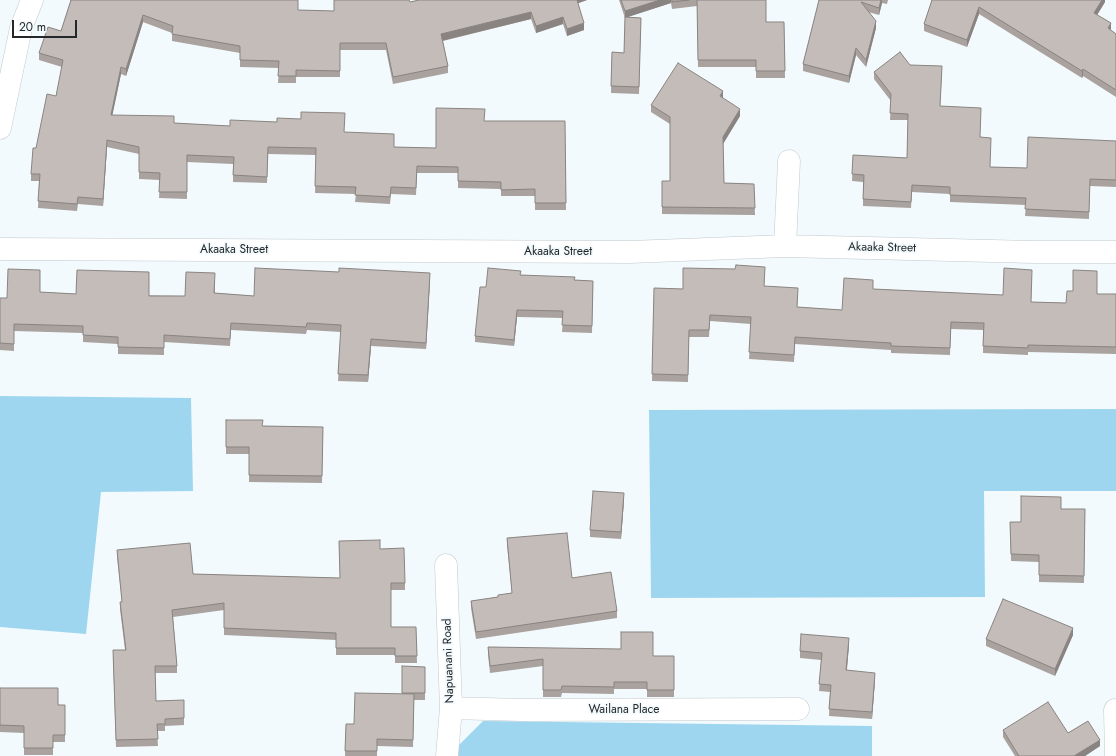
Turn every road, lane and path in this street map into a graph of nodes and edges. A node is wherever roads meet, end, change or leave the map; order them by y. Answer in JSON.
{"nodes":[{"id":1,"x":32,"y":0,"type":"edge"},
{"id":2,"x":0,"y":128,"type":"edge"},
{"id":3,"x":790,"y":161,"type":"dead end"},
{"id":4,"x":784,"y":246,"type":"junction"},
{"id":5,"x":0,"y":249,"type":"edge"},
{"id":6,"x":1116,"y":252,"type":"edge"},
{"id":7,"x":446,"y":565,"type":"dead end"},
{"id":8,"x":451,"y":708,"type":"junction"},
{"id":9,"x":798,"y":709,"type":"dead end"},
{"id":10,"x":1115,"y":710,"type":"edge"},
{"id":11,"x":447,"y":756,"type":"edge"},
{"id":12,"x":1116,"y":756,"type":"edge"}],
"edges":[{"from":1,"to":2,"type":"street"},
{"from":3,"to":4,"type":"street"},
{"from":4,"to":5,"type":"street","name":"Akaaka Street"},
{"from":4,"to":6,"type":"street","name":"Akaaka Street"},
{"from":7,"to":8,"type":"street","name":"Napuanani Road"},
{"from":8,"to":9,"type":"street","name":"Wailana Place"},
{"from":8,"to":11,"type":"street","name":"Napuanani Road"},
{"from":10,"to":12,"type":"street"}]}
